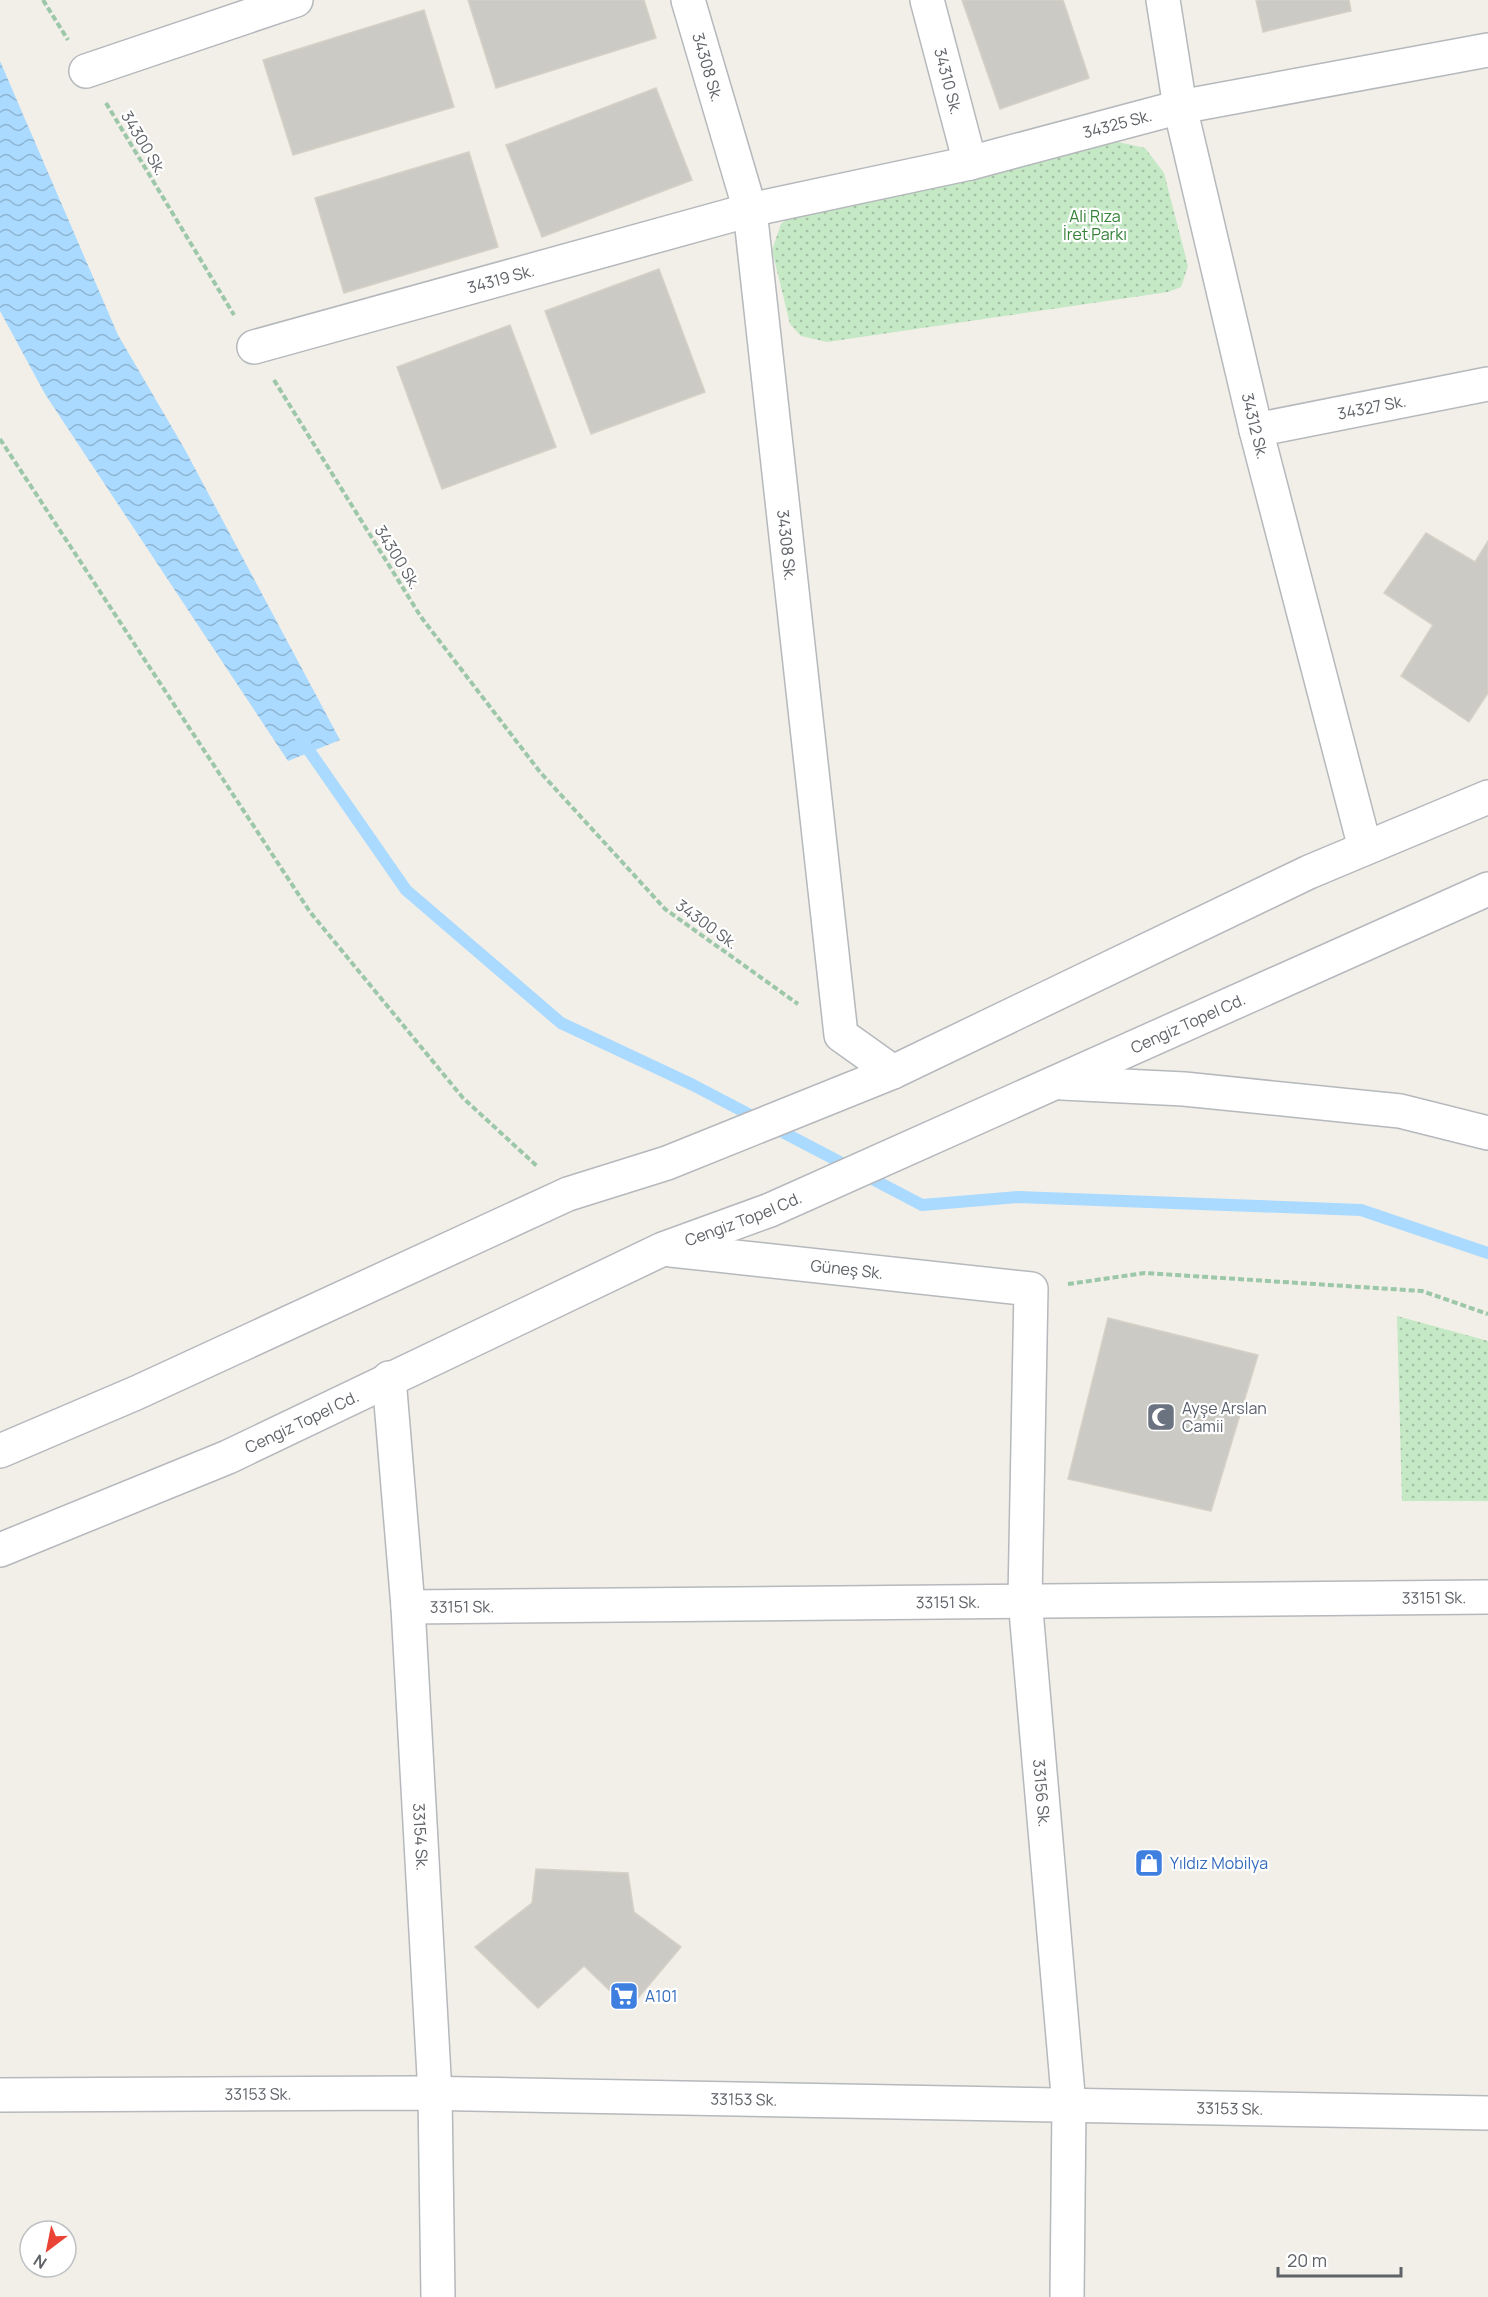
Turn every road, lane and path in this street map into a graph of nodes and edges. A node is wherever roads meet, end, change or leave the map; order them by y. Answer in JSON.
{"nodes":[{"id":1,"x":43,"y":0,"type":"edge"},
{"id":2,"x":297,"y":0,"type":"edge"},
{"id":3,"x":688,"y":0,"type":"edge"},
{"id":4,"x":927,"y":0,"type":"edge"},
{"id":5,"x":1163,"y":0,"type":"edge"},
{"id":6,"x":1488,"y":50,"type":"edge"},
{"id":7,"x":86,"y":71,"type":"junction"},
{"id":8,"x":1180,"y":107,"type":"junction"},
{"id":9,"x":970,"y":163,"type":"junction"},
{"id":10,"x":750,"y":210,"type":"junction"},
{"id":11,"x":254,"y":347,"type":"junction"},
{"id":12,"x":1488,"y":384,"type":"edge"},
{"id":13,"x":1256,"y":430,"type":"junction"},
{"id":14,"x":0,"y":439,"type":"edge"},
{"id":15,"x":1488,"y":797,"type":"edge"},
{"id":16,"x":1365,"y":848,"type":"junction"},
{"id":17,"x":1488,"y":890,"type":"edge"},
{"id":18,"x":842,"y":1035,"type":"junction"},
{"id":19,"x":893,"y":1072,"type":"junction"},
{"id":20,"x":1057,"y":1083,"type":"junction"},
{"id":21,"x":1488,"y":1133,"type":"edge"},
{"id":22,"x":568,"y":1194,"type":"junction"},
{"id":23,"x":663,"y":1249,"type":"junction"},
{"id":24,"x":1031,"y":1289,"type":"junction"},
{"id":25,"x":1488,"y":1314,"type":"edge"},
{"id":26,"x":389,"y":1378,"type":"junction"},
{"id":27,"x":0,"y":1451,"type":"edge"},
{"id":28,"x":0,"y":1550,"type":"edge"},
{"id":29,"x":1488,"y":1597,"type":"edge"},
{"id":30,"x":1025,"y":1599,"type":"junction"},
{"id":31,"x":408,"y":1607,"type":"junction"},
{"id":32,"x":435,"y":2094,"type":"junction"},
{"id":33,"x":0,"y":2095,"type":"edge"},
{"id":34,"x":1069,"y":2106,"type":"junction"},
{"id":35,"x":1488,"y":2113,"type":"edge"},
{"id":36,"x":438,"y":2297,"type":"edge"},
{"id":37,"x":1067,"y":2297,"type":"edge"}],
"edges":[{"from":1,"to":7,"type":"path","name":"34300 Sk."},
{"from":2,"to":7,"type":"street"},
{"from":3,"to":10,"type":"street","name":"34308 Sk."},
{"from":4,"to":9,"type":"street","name":"34310 Sk."},
{"from":5,"to":8,"type":"street","name":"34312 Sk."},
{"from":6,"to":8,"type":"street","name":"34325 Sk."},
{"from":7,"to":11,"type":"path","name":"34300 Sk."},
{"from":8,"to":9,"type":"street","name":"34325 Sk."},
{"from":8,"to":13,"type":"street","name":"34312 Sk."},
{"from":9,"to":10,"type":"street","name":"34325 Sk."},
{"from":10,"to":11,"type":"street","name":"34319 Sk."},
{"from":10,"to":18,"type":"street","name":"34308 Sk."},
{"from":11,"to":18,"type":"path","name":"34300 Sk."},
{"from":12,"to":13,"type":"street","name":"34327 Sk."},
{"from":13,"to":16,"type":"street","name":"34312 Sk."},
{"from":14,"to":22,"type":"path"},
{"from":15,"to":16,"type":"street"},
{"from":16,"to":19,"type":"street"},
{"from":17,"to":20,"type":"street","name":"Cengiz Topel Cd."},
{"from":18,"to":19,"type":"street"},
{"from":19,"to":22,"type":"street"},
{"from":20,"to":21,"type":"street"},
{"from":20,"to":23,"type":"street","name":"Cengiz Topel Cd."},
{"from":22,"to":27,"type":"street"},
{"from":23,"to":24,"type":"street","name":"Güneş Sk."},
{"from":23,"to":26,"type":"street","name":"Cengiz Topel Cd."},
{"from":24,"to":25,"type":"path"},
{"from":24,"to":30,"type":"street","name":"33156 Sk."},
{"from":26,"to":28,"type":"street","name":"Cengiz Topel Cd."},
{"from":26,"to":31,"type":"street","name":"33154 Sk."},
{"from":29,"to":30,"type":"street","name":"33151 Sk."},
{"from":30,"to":31,"type":"street","name":"33151 Sk."},
{"from":30,"to":34,"type":"street","name":"33156 Sk."},
{"from":31,"to":32,"type":"street","name":"33154 Sk."},
{"from":32,"to":33,"type":"street","name":"33153 Sk."},
{"from":32,"to":34,"type":"street","name":"33153 Sk."},
{"from":32,"to":36,"type":"street","name":"33154 Sk."},
{"from":34,"to":35,"type":"street","name":"33153 Sk."},
{"from":34,"to":37,"type":"street","name":"33156 Sk."}]}
